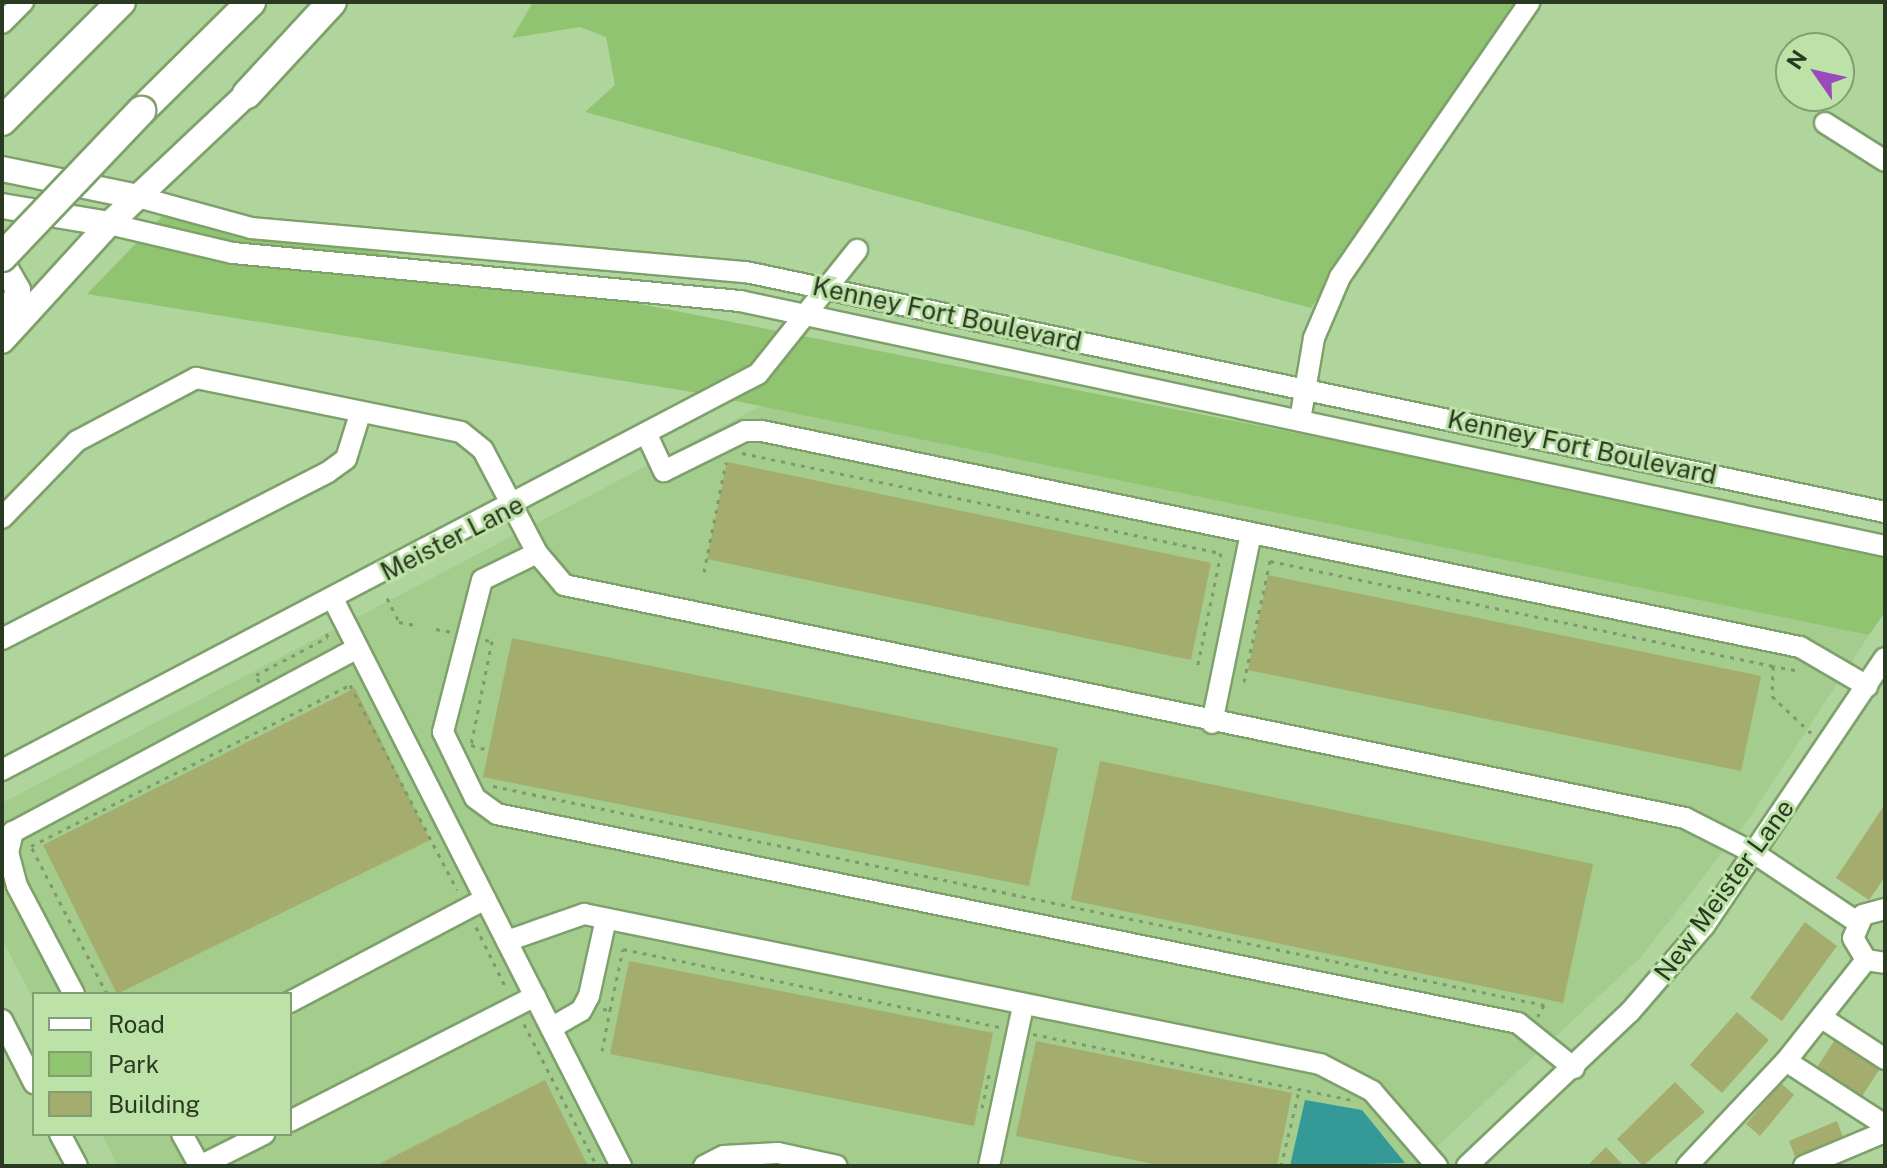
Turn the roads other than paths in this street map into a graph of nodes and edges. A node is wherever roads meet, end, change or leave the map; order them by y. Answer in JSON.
{"nodes":[{"id":1,"x":23,"y":2,"type":"edge"},
{"id":2,"x":121,"y":2,"type":"edge"},
{"id":3,"x":251,"y":2,"type":"edge"},
{"id":4,"x":332,"y":2,"type":"edge"},
{"id":5,"x":343,"y":2,"type":"edge"},
{"id":6,"x":1530,"y":2,"type":"edge"},
{"id":7,"x":2,"y":23,"type":"edge"},
{"id":8,"x":247,"y":94,"type":"junction"},
{"id":9,"x":2,"y":121,"type":"edge"},
{"id":10,"x":1825,"y":123,"type":"dead end"},
{"id":11,"x":1885,"y":161,"type":"edge"},
{"id":12,"x":2,"y":169,"type":"edge"},
{"id":13,"x":138,"y":197,"type":"junction"},
{"id":14,"x":2,"y":206,"type":"edge"},
{"id":15,"x":109,"y":224,"type":"junction"},
{"id":16,"x":857,"y":250,"type":"dead end"},
{"id":17,"x":2,"y":259,"type":"edge"},
{"id":18,"x":831,"y":290,"type":"junction"},
{"id":19,"x":811,"y":316,"type":"junction"},
{"id":20,"x":2,"y":340,"type":"edge"},
{"id":21,"x":1303,"y":387,"type":"junction"},
{"id":22,"x":360,"y":414,"type":"junction"},
{"id":23,"x":1300,"y":420,"type":"junction"},
{"id":24,"x":647,"y":435,"type":"junction"},
{"id":25,"x":515,"y":506,"type":"junction"},
{"id":26,"x":1885,"y":512,"type":"edge"},
{"id":27,"x":2,"y":518,"type":"edge"},
{"id":28,"x":1251,"y":533,"type":"junction"},
{"id":29,"x":1885,"y":546,"type":"edge"},
{"id":30,"x":537,"y":553,"type":"junction"},
{"id":31,"x":333,"y":599,"type":"junction"},
{"id":32,"x":2,"y":639,"type":"edge"},
{"id":33,"x":357,"y":648,"type":"junction"},
{"id":34,"x":1885,"y":658,"type":"edge"},
{"id":35,"x":1867,"y":686,"type":"junction"},
{"id":36,"x":1212,"y":723,"type":"junction"},
{"id":37,"x":2,"y":770,"type":"edge"},
{"id":38,"x":1754,"y":853,"type":"junction"},
{"id":39,"x":485,"y":899,"type":"junction"},
{"id":40,"x":1885,"y":909,"type":"edge"},
{"id":41,"x":606,"y":919,"type":"junction"},
{"id":42,"x":1857,"y":922,"type":"junction"},
{"id":43,"x":507,"y":941,"type":"junction"},
{"id":44,"x":1876,"y":961,"type":"edge"},
{"id":45,"x":73,"y":992,"type":"edge"},
{"id":46,"x":535,"y":996,"type":"junction"},
{"id":47,"x":292,"y":1001,"type":"edge"},
{"id":48,"x":1023,"y":1006,"type":"junction"},
{"id":49,"x":1822,"y":1018,"type":"junction"},
{"id":50,"x":2,"y":1020,"type":"edge"},
{"id":51,"x":551,"y":1028,"type":"junction"},
{"id":52,"x":1885,"y":1059,"type":"edge"},
{"id":53,"x":1786,"y":1061,"type":"junction"},
{"id":54,"x":1574,"y":1068,"type":"junction"},
{"id":55,"x":32,"y":1079,"type":"edge"},
{"id":56,"x":292,"y":1120,"type":"edge"},
{"id":57,"x":1885,"y":1125,"type":"edge"},
{"id":58,"x":1885,"y":1132,"type":"edge"},
{"id":59,"x":61,"y":1136,"type":"edge"},
{"id":60,"x":183,"y":1136,"type":"edge"},
{"id":61,"x":260,"y":1136,"type":"edge"},
{"id":62,"x":77,"y":1166,"type":"edge"},
{"id":63,"x":200,"y":1166,"type":"edge"},
{"id":64,"x":621,"y":1166,"type":"edge"},
{"id":65,"x":704,"y":1166,"type":"edge"},
{"id":66,"x":837,"y":1166,"type":"edge"},
{"id":67,"x":989,"y":1166,"type":"edge"},
{"id":68,"x":1437,"y":1166,"type":"edge"},
{"id":69,"x":1467,"y":1166,"type":"edge"},
{"id":70,"x":1687,"y":1166,"type":"edge"},
{"id":71,"x":1804,"y":1166,"type":"edge"}],
"edges":[{"from":1,"to":7,"type":"street"},
{"from":2,"to":9,"type":"highway"},
{"from":3,"to":17,"type":"highway","bridge":true},
{"from":4,"to":8,"type":"highway"},
{"from":5,"to":8,"type":"street"},
{"from":6,"to":21,"type":"street"},
{"from":8,"to":13,"type":"main road"},
{"from":10,"to":11,"type":"street"},
{"from":12,"to":13,"type":"main road","name":"Kenney Fort Boulevard"},
{"from":13,"to":15,"type":"main road"},
{"from":13,"to":18,"type":"street","name":"Kenney Fort Boulevard"},
{"from":14,"to":15,"type":"main road","name":"Kenney Fort Boulevard"},
{"from":15,"to":19,"type":"street","name":"Kenney Fort Boulevard"},
{"from":15,"to":20,"type":"main road"},
{"from":16,"to":18,"type":"street","name":"Meister Lane"},
{"from":17,"to":20,"type":"main road"},
{"from":18,"to":19,"type":"street","name":"Meister Lane"},
{"from":18,"to":21,"type":"street","name":"Kenney Fort Boulevard"},
{"from":19,"to":23,"type":"street","name":"Kenney Fort Boulevard"},
{"from":19,"to":24,"type":"street","name":"Meister Lane"},
{"from":21,"to":23,"type":"street"},
{"from":21,"to":26,"type":"street","name":"Kenney Fort Boulevard"},
{"from":22,"to":25,"type":"street"},
{"from":22,"to":27,"type":"street"},
{"from":22,"to":32,"type":"street"},
{"from":23,"to":29,"type":"street","name":"Kenney Fort Boulevard"},
{"from":24,"to":25,"type":"street","name":"Meister Lane"},
{"from":24,"to":28,"type":"street"},
{"from":25,"to":30,"type":"street"},
{"from":25,"to":31,"type":"street","name":"Meister Lane"},
{"from":28,"to":35,"type":"street"},
{"from":28,"to":36,"type":"street"},
{"from":30,"to":36,"type":"street"},
{"from":30,"to":54,"type":"street"},
{"from":31,"to":33,"type":"street"},
{"from":31,"to":37,"type":"street","name":"Meister Lane"},
{"from":33,"to":39,"type":"street"},
{"from":33,"to":45,"type":"street"},
{"from":34,"to":35,"type":"street","name":"New Meister Lane"},
{"from":35,"to":38,"type":"street","name":"New Meister Lane"},
{"from":36,"to":38,"type":"street"},
{"from":38,"to":42,"type":"street"},
{"from":38,"to":54,"type":"street","name":"New Meister Lane"},
{"from":39,"to":43,"type":"street"},
{"from":39,"to":47,"type":"street"},
{"from":40,"to":42,"type":"street"},
{"from":41,"to":43,"type":"street"},
{"from":41,"to":48,"type":"street"},
{"from":41,"to":51,"type":"street"},
{"from":42,"to":44,"type":"street"},
{"from":43,"to":46,"type":"street"},
{"from":44,"to":49,"type":"street"},
{"from":46,"to":51,"type":"street"},
{"from":46,"to":56,"type":"street"},
{"from":48,"to":67,"type":"street"},
{"from":48,"to":68,"type":"street"},
{"from":49,"to":52,"type":"street"},
{"from":49,"to":53,"type":"street"},
{"from":50,"to":55,"type":"street"},
{"from":51,"to":64,"type":"street"},
{"from":53,"to":57,"type":"street"},
{"from":53,"to":70,"type":"street"},
{"from":54,"to":69,"type":"street","name":"New Meister Lane"},
{"from":58,"to":71,"type":"street"},
{"from":59,"to":62,"type":"street"},
{"from":60,"to":63,"type":"street"},
{"from":61,"to":63,"type":"street"},
{"from":65,"to":66,"type":"street"}]}
